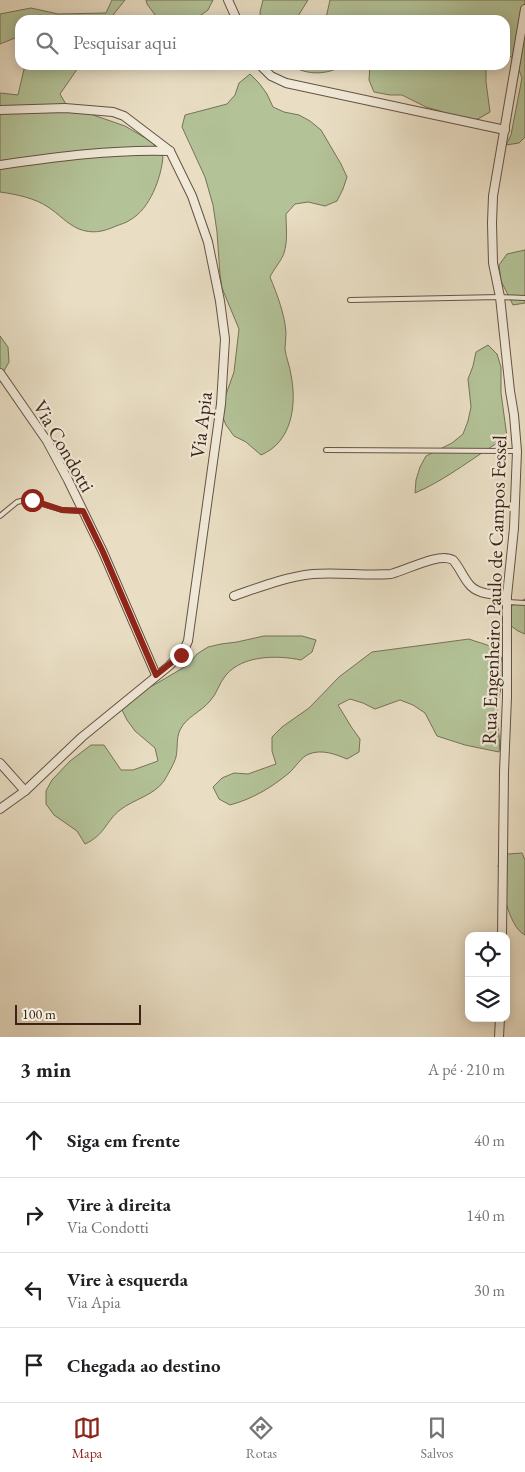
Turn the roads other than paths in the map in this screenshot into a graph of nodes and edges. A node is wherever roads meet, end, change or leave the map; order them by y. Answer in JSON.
{"nodes":[{"id":1,"x":228,"y":0,"type":"edge"},
{"id":2,"x":525,"y":9,"type":"edge"},
{"id":3,"x":234,"y":15,"type":"edge"},
{"id":4,"x":265,"y":70,"type":"edge"},
{"id":5,"x":0,"y":110,"type":"edge"},
{"id":6,"x":505,"y":130,"type":"junction"},
{"id":7,"x":170,"y":151,"type":"junction"},
{"id":8,"x":0,"y":165,"type":"edge"},
{"id":9,"x":500,"y":297,"type":"junction"},
{"id":10,"x":525,"y":298,"type":"edge"},
{"id":11,"x":350,"y":300,"type":"dead end"},
{"id":12,"x":0,"y":372,"type":"edge"},
{"id":13,"x":326,"y":450,"type":"dead end"},
{"id":14,"x":517,"y":451,"type":"junction"},
{"id":15,"x":83,"y":511,"type":"junction"},
{"id":16,"x":0,"y":516,"type":"edge"},
{"id":17,"x":234,"y":596,"type":"dead end"},
{"id":18,"x":507,"y":599,"type":"junction"},
{"id":19,"x":525,"y":603,"type":"edge"},
{"id":20,"x":156,"y":675,"type":"junction"},
{"id":21,"x":0,"y":763,"type":"edge"},
{"id":22,"x":25,"y":791,"type":"junction"},
{"id":23,"x":0,"y":809,"type":"edge"},
{"id":24,"x":502,"y":932,"type":"edge"},
{"id":25,"x":500,"y":1022,"type":"edge"},
{"id":26,"x":499,"y":1037,"type":"edge"}],
"edges":[{"from":1,"to":3,"type":"street"},
{"from":2,"to":6,"type":"street","name":"Rua Engenheiro Paulo de Campos Fessel"},
{"from":4,"to":6,"type":"street"},
{"from":5,"to":7,"type":"street","name":"Via Apia"},
{"from":6,"to":9,"type":"street","name":"Rua Engenheiro Paulo de Campos Fessel"},
{"from":7,"to":8,"type":"street"},
{"from":7,"to":20,"type":"street","name":"Via Apia"},
{"from":9,"to":10,"type":"lane"},
{"from":9,"to":11,"type":"lane"},
{"from":9,"to":14,"type":"street","name":"Rua Engenheiro Paulo de Campos Fessel"},
{"from":12,"to":15,"type":"street","name":"Via Condotti"},
{"from":13,"to":14,"type":"lane"},
{"from":14,"to":18,"type":"street","name":"Rua Engenheiro Paulo de Campos Fessel"},
{"from":15,"to":16,"type":"lane"},
{"from":15,"to":20,"type":"street","name":"Via Condotti"},
{"from":17,"to":18,"type":"street"},
{"from":18,"to":19,"type":"lane"},
{"from":18,"to":24,"type":"street","name":"Rua Engenheiro Paulo de Campos Fessel"},
{"from":20,"to":22,"type":"street","name":"Via Apia"},
{"from":21,"to":22,"type":"street"},
{"from":22,"to":23,"type":"street","name":"Via Apia"},
{"from":25,"to":26,"type":"street"}]}
